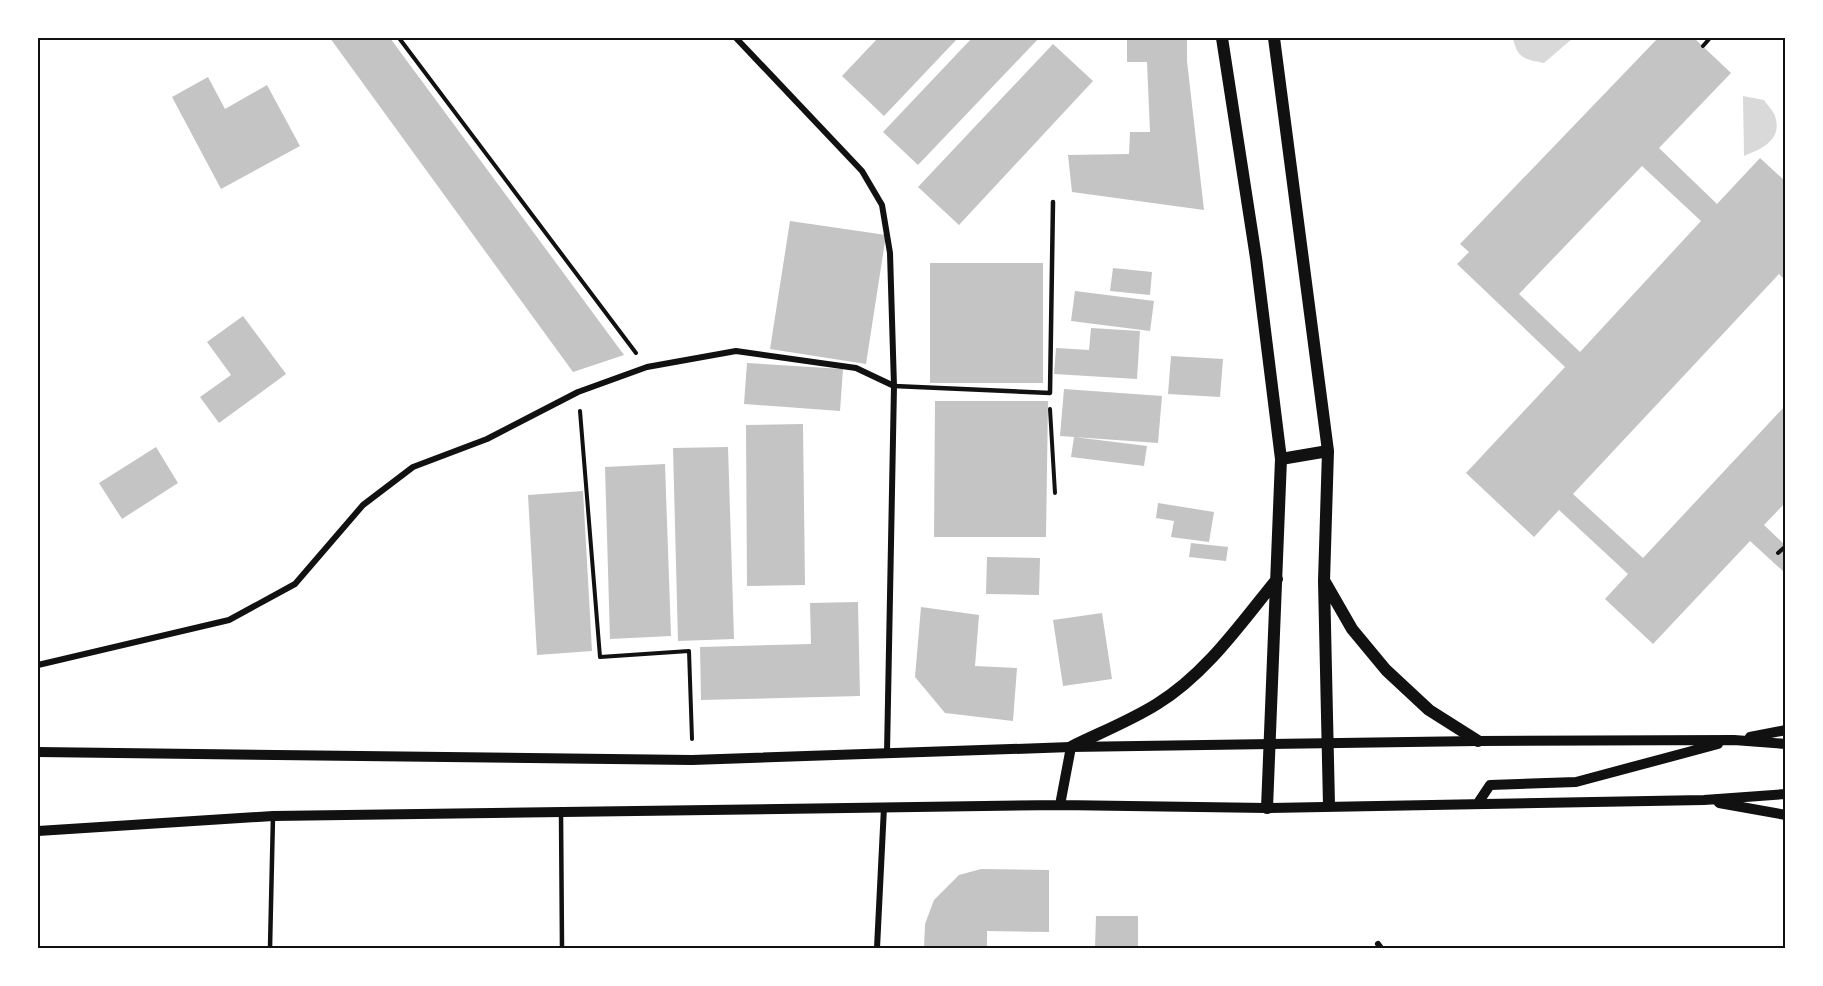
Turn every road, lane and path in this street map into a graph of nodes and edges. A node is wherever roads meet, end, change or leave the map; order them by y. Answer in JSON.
{"nodes":[{"id":1,"x":399,"y":38,"type":"edge"},
{"id":2,"x":736,"y":38,"type":"edge"},
{"id":3,"x":1222,"y":38,"type":"edge"},
{"id":4,"x":1274,"y":38,"type":"edge"},
{"id":5,"x":1710,"y":38,"type":"edge"},
{"id":6,"x":1703,"y":46,"type":"dead end"},
{"id":7,"x":1053,"y":201,"type":"dead end"},
{"id":8,"x":647,"y":367,"type":"junction"},
{"id":9,"x":894,"y":386,"type":"junction"},
{"id":10,"x":578,"y":392,"type":"junction"},
{"id":11,"x":1050,"y":393,"type":"junction"},
{"id":12,"x":1328,"y":451,"type":"junction"},
{"id":13,"x":1281,"y":459,"type":"junction"},
{"id":14,"x":1055,"y":493,"type":"dead end"},
{"id":15,"x":1785,"y":546,"type":"edge"},
{"id":16,"x":1778,"y":554,"type":"dead end"},
{"id":17,"x":1277,"y":579,"type":"junction"},
{"id":18,"x":1324,"y":582,"type":"junction"},
{"id":19,"x":38,"y":664,"type":"edge"},
{"id":20,"x":1785,"y":730,"type":"edge"},
{"id":21,"x":1734,"y":740,"type":"junction"},
{"id":22,"x":1478,"y":741,"type":"junction"},
{"id":23,"x":1328,"y":743,"type":"junction"},
{"id":24,"x":1270,"y":744,"type":"junction"},
{"id":25,"x":1785,"y":744,"type":"edge"},
{"id":26,"x":1071,"y":747,"type":"junction"},
{"id":27,"x":38,"y":752,"type":"edge"},
{"id":28,"x":887,"y":753,"type":"junction"},
{"id":29,"x":692,"y":760,"type":"junction"},
{"id":30,"x":1785,"y":794,"type":"edge"},
{"id":31,"x":1704,"y":800,"type":"junction"},
{"id":32,"x":1478,"y":803,"type":"junction"},
{"id":33,"x":1060,"y":805,"type":"junction"},
{"id":34,"x":1329,"y":806,"type":"junction"},
{"id":35,"x":884,"y":807,"type":"junction"},
{"id":36,"x":1268,"y":808,"type":"junction"},
{"id":37,"x":561,"y":812,"type":"junction"},
{"id":38,"x":1785,"y":815,"type":"edge"},
{"id":39,"x":273,"y":816,"type":"junction"},
{"id":40,"x":38,"y":831,"type":"edge"},
{"id":41,"x":270,"y":948,"type":"edge"},
{"id":42,"x":562,"y":948,"type":"edge"},
{"id":43,"x":877,"y":948,"type":"edge"}],
"edges":[{"from":1,"to":8,"type":"path"},
{"from":2,"to":9,"type":"street"},
{"from":3,"to":13,"type":"main road"},
{"from":4,"to":12,"type":"main road"},
{"from":5,"to":6,"type":"path"},
{"from":7,"to":11,"type":"lane"},
{"from":8,"to":9,"type":"street"},
{"from":8,"to":10,"type":"street"},
{"from":9,"to":11,"type":"lane"},
{"from":9,"to":28,"type":"street"},
{"from":10,"to":19,"type":"street"},
{"from":10,"to":29,"type":"path"},
{"from":11,"to":14,"type":"path"},
{"from":12,"to":13,"type":"main road"},
{"from":12,"to":18,"type":"main road"},
{"from":13,"to":17,"type":"main road"},
{"from":15,"to":16,"type":"path"},
{"from":17,"to":24,"type":"main road"},
{"from":17,"to":26,"type":"main road"},
{"from":18,"to":22,"type":"main road"},
{"from":18,"to":23,"type":"main road"},
{"from":20,"to":21,"type":"street"},
{"from":21,"to":22,"type":"street"},
{"from":21,"to":25,"type":"street"},
{"from":21,"to":32,"type":"street"},
{"from":22,"to":23,"type":"street"},
{"from":23,"to":24,"type":"street"},
{"from":23,"to":34,"type":"main road"},
{"from":24,"to":26,"type":"street"},
{"from":24,"to":36,"type":"main road"},
{"from":26,"to":28,"type":"street"},
{"from":26,"to":33,"type":"street"},
{"from":27,"to":29,"type":"street"},
{"from":28,"to":29,"type":"street"},
{"from":30,"to":31,"type":"street"},
{"from":31,"to":32,"type":"street"},
{"from":31,"to":38,"type":"street"},
{"from":32,"to":34,"type":"street"},
{"from":33,"to":35,"type":"street"},
{"from":33,"to":36,"type":"street"},
{"from":34,"to":36,"type":"street"},
{"from":35,"to":37,"type":"street"},
{"from":35,"to":43,"type":"street"},
{"from":37,"to":39,"type":"street"},
{"from":37,"to":42,"type":"lane"},
{"from":39,"to":40,"type":"street"},
{"from":39,"to":41,"type":"lane"}]}
